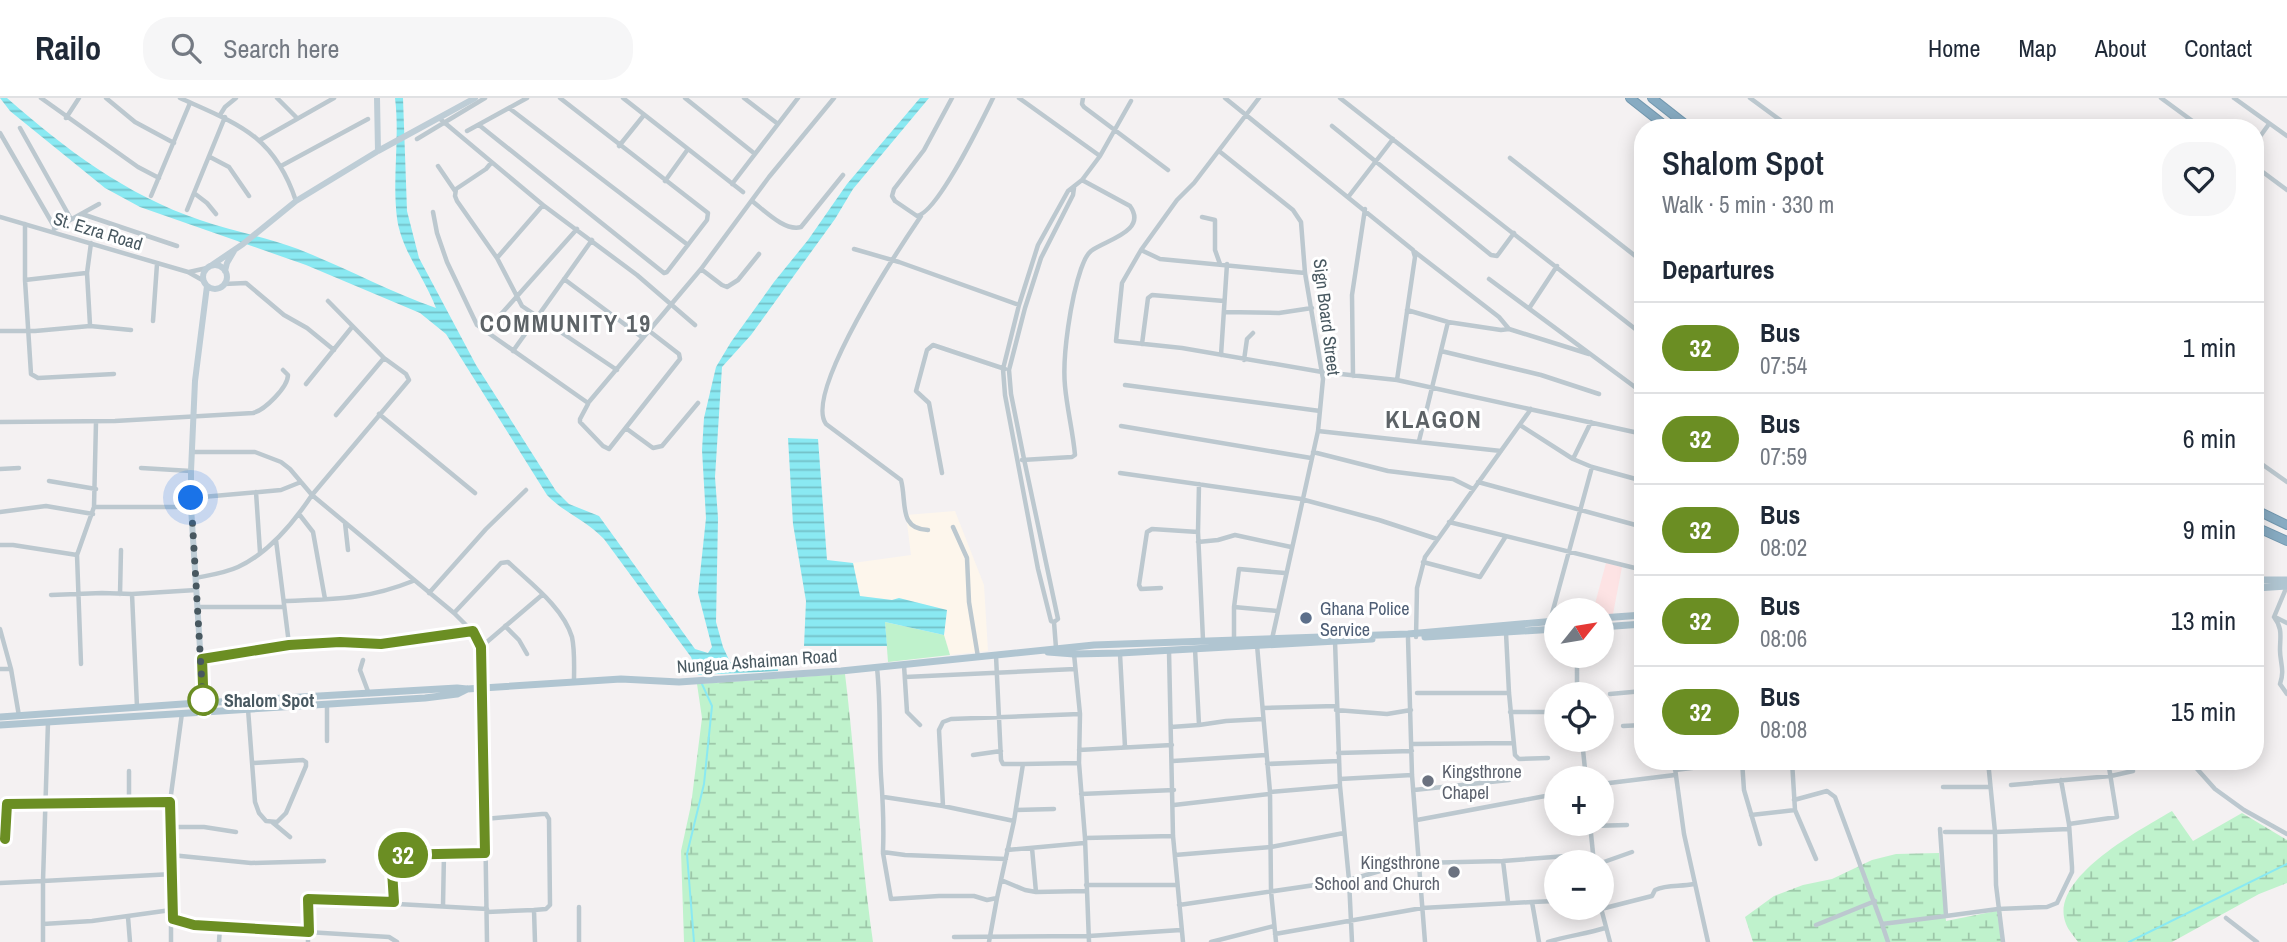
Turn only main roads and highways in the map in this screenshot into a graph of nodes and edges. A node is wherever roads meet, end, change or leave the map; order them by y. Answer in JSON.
{"nodes":[{"id":1,"x":1630,"y":98,"type":"edge"},
{"id":2,"x":1652,"y":98,"type":"edge"},
{"id":3,"x":1657,"y":119,"type":"edge"},
{"id":4,"x":1679,"y":119,"type":"edge"},
{"id":5,"x":2264,"y":514,"type":"edge"},
{"id":6,"x":2287,"y":525,"type":"edge"},
{"id":7,"x":2264,"y":531,"type":"edge"},
{"id":8,"x":2287,"y":541,"type":"edge"},
{"id":9,"x":2264,"y":580,"type":"edge"},
{"id":10,"x":2287,"y":580,"type":"edge"},
{"id":11,"x":2287,"y":586,"type":"edge"},
{"id":12,"x":2264,"y":587,"type":"edge"},
{"id":13,"x":1634,"y":616,"type":"edge"},
{"id":14,"x":1614,"y":617,"type":"edge"},
{"id":15,"x":1544,"y":622,"type":"edge"},
{"id":16,"x":1634,"y":625,"type":"edge"},
{"id":17,"x":1614,"y":626,"type":"edge"},
{"id":18,"x":1544,"y":630,"type":"edge"},
{"id":19,"x":1413,"y":636,"type":"junction"},
{"id":20,"x":1271,"y":643,"type":"junction"},
{"id":21,"x":1257,"y":644,"type":"junction"},
{"id":22,"x":1074,"y":650,"type":"junction"},
{"id":23,"x":1048,"y":651,"type":"junction"},
{"id":24,"x":457,"y":691,"type":"junction"},
{"id":25,"x":0,"y":717,"type":"edge"},
{"id":26,"x":0,"y":725,"type":"edge"}],
"edges":[{"from":1,"to":3,"type":"highway"},
{"from":2,"to":4,"type":"highway"},
{"from":5,"to":6,"type":"highway"},
{"from":7,"to":8,"type":"highway"},
{"from":9,"to":10,"type":"main road"},
{"from":11,"to":12,"type":"main road"},
{"from":13,"to":14,"type":"main road"},
{"from":15,"to":19,"type":"main road","name":"Nungua Ashaiman Road"},
{"from":16,"to":17,"type":"main road"},
{"from":18,"to":19,"type":"main road","name":"Nungua Ashaiman Road"},
{"from":19,"to":20,"type":"main road","name":"Nungua Ashaiman Road"},
{"from":19,"to":20,"type":"main road","name":"Nungua Ashaiman Road"},
{"from":20,"to":21,"type":"main road","name":"Nungua Ashaiman Road"},
{"from":21,"to":22,"type":"main road","name":"Nungua Ashaiman Road"},
{"from":21,"to":22,"type":"main road","name":"Nungua Ashaiman Road"},
{"from":22,"to":23,"type":"main road","name":"Nungua Ashaiman Road"},
{"from":22,"to":23,"type":"main road","name":"Nungua Ashaiman Road"},
{"from":23,"to":24,"type":"main road","name":"Nungua Ashaiman Road"},
{"from":24,"to":25,"type":"main road","name":"Nungua Ashaiman Road"},
{"from":24,"to":26,"type":"main road","name":"Nungua Ashaiman Road"}]}
